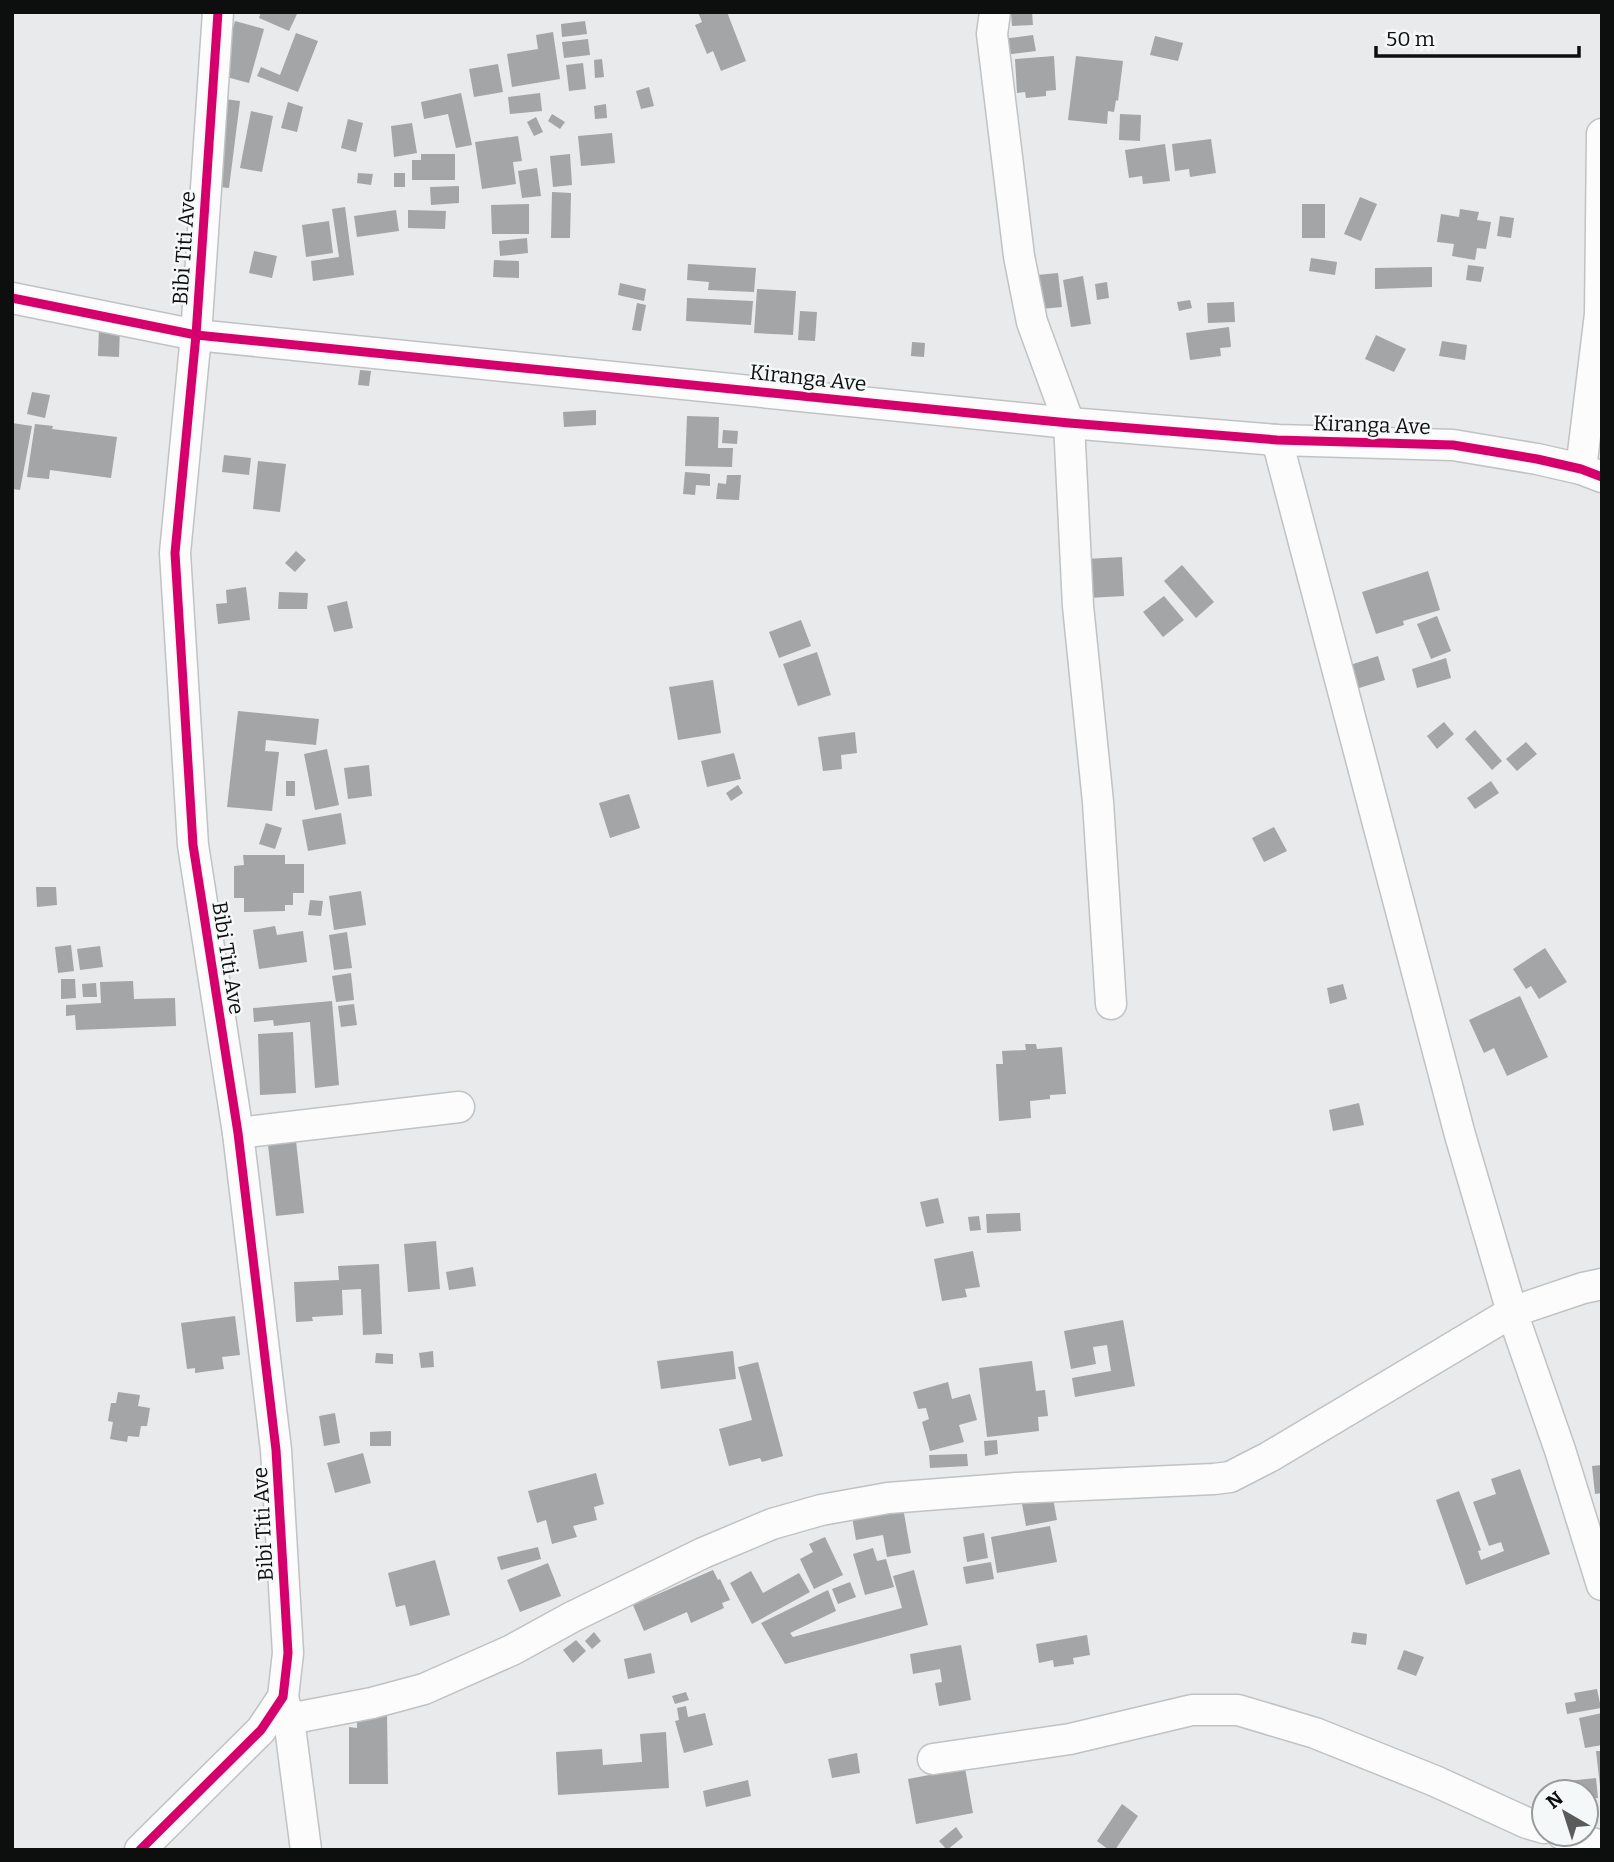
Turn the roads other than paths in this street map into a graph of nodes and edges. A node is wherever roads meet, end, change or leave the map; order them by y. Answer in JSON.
{"nodes":[{"id":1,"x":218,"y":12,"type":"edge"},
{"id":2,"x":995,"y":12,"type":"edge"},
{"id":3,"x":1602,"y":134,"type":"edge"},
{"id":4,"x":12,"y":298,"type":"edge"},
{"id":5,"x":196,"y":335,"type":"junction"},
{"id":6,"x":1069,"y":422,"type":"junction"},
{"id":7,"x":1277,"y":440,"type":"junction"},
{"id":8,"x":1591,"y":473,"type":"edge"},
{"id":9,"x":1111,"y":1004,"type":"dead end"},
{"id":10,"x":459,"y":1107,"type":"dead end"},
{"id":11,"x":238,"y":1133,"type":"junction"},
{"id":12,"x":1602,"y":1284,"type":"edge"},
{"id":13,"x":1511,"y":1312,"type":"junction"},
{"id":14,"x":1602,"y":1585,"type":"edge"},
{"id":15,"x":286,"y":1708,"type":"junction"},
{"id":16,"x":933,"y":1759,"type":"dead end"},
{"id":17,"x":1530,"y":1824,"type":"edge"},
{"id":18,"x":140,"y":1850,"type":"edge"},
{"id":19,"x":306,"y":1850,"type":"edge"}],
"edges":[{"from":1,"to":5,"type":"street","name":"Bibi Titi Ave"},
{"from":2,"to":6,"type":"street"},
{"from":3,"to":8,"type":"street"},
{"from":4,"to":5,"type":"street","name":"Kiranga Ave"},
{"from":5,"to":6,"type":"street","name":"Kiranga Ave"},
{"from":5,"to":11,"type":"street","name":"Bibi Titi Ave"},
{"from":6,"to":7,"type":"street","name":"Kiranga Ave"},
{"from":6,"to":9,"type":"street"},
{"from":7,"to":8,"type":"street","name":"Kiranga Ave"},
{"from":7,"to":13,"type":"street"},
{"from":10,"to":11,"type":"street"},
{"from":11,"to":15,"type":"street","name":"Bibi Titi Ave"},
{"from":12,"to":13,"type":"street"},
{"from":13,"to":14,"type":"street"},
{"from":13,"to":15,"type":"street"},
{"from":15,"to":18,"type":"street","name":"Bibi Titi Ave"},
{"from":15,"to":19,"type":"street"},
{"from":16,"to":17,"type":"street"}]}
